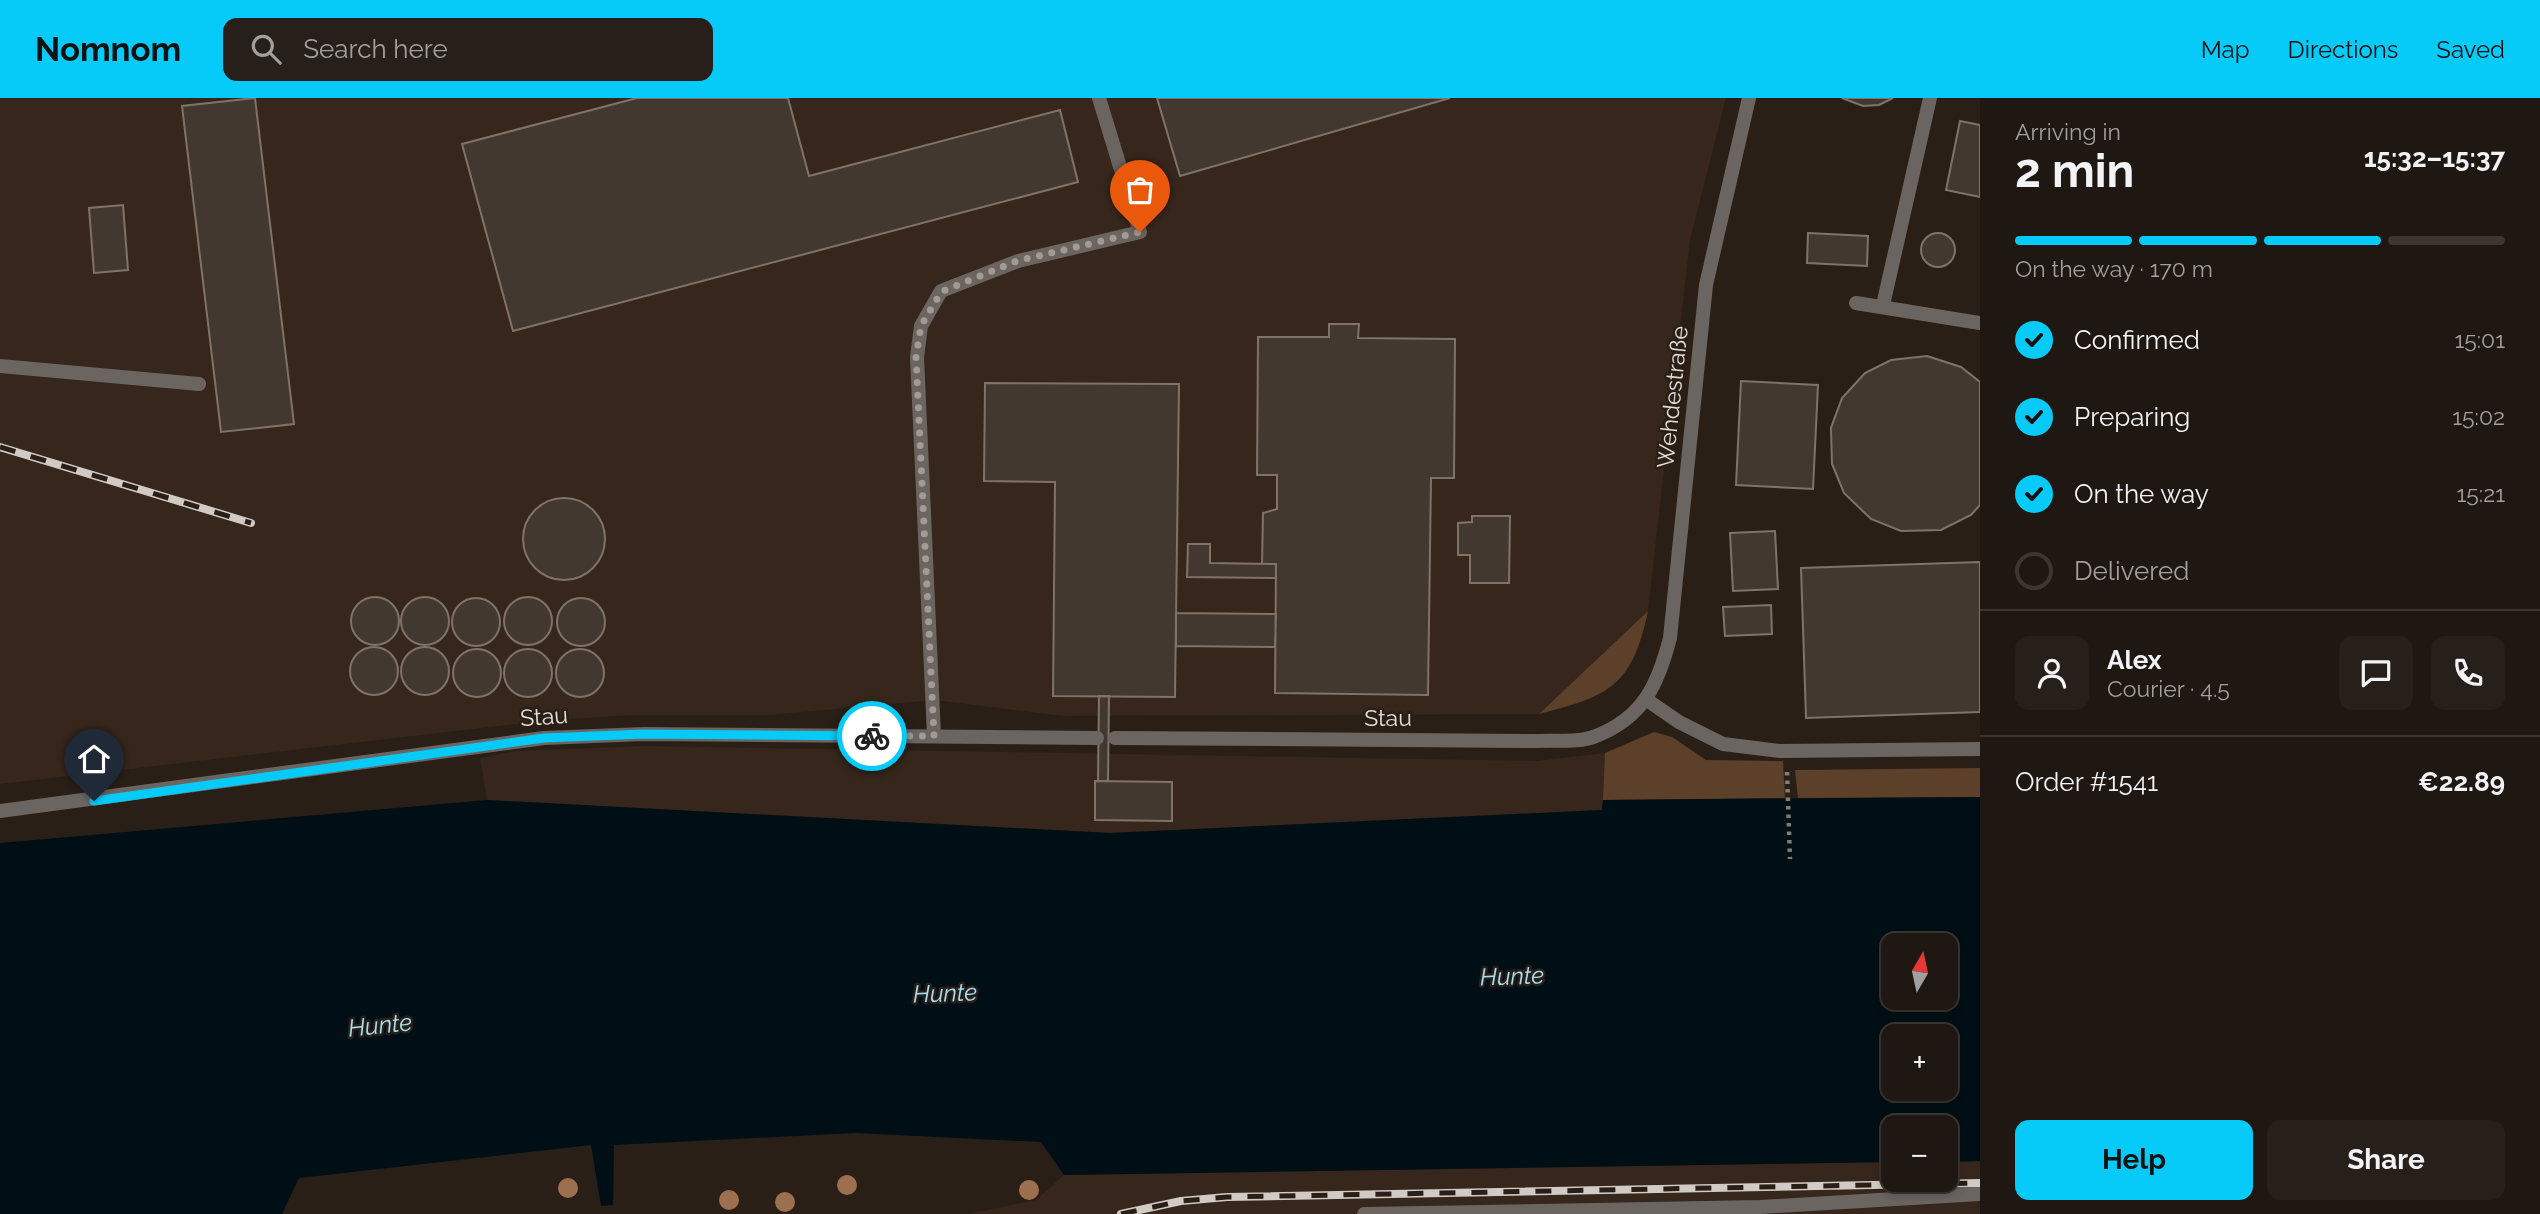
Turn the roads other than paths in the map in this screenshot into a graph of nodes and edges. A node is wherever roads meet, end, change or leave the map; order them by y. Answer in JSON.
{"nodes":[{"id":1,"x":1099,"y":98,"type":"edge"},
{"id":2,"x":1749,"y":98,"type":"edge"},
{"id":3,"x":1930,"y":98,"type":"edge"},
{"id":4,"x":1856,"y":303,"type":"dead end"},
{"id":5,"x":1883,"y":305,"type":"junction"},
{"id":6,"x":1980,"y":323,"type":"edge"},
{"id":7,"x":0,"y":366,"type":"edge"},
{"id":8,"x":199,"y":384,"type":"dead end"},
{"id":9,"x":1647,"y":700,"type":"junction"},
{"id":10,"x":934,"y":736,"type":"junction"},
{"id":11,"x":1097,"y":738,"type":"dead end"},
{"id":12,"x":1115,"y":738,"type":"dead end"},
{"id":13,"x":1980,"y":749,"type":"edge"},
{"id":14,"x":0,"y":811,"type":"edge"},
{"id":15,"x":1980,"y":1194,"type":"edge"},
{"id":16,"x":1760,"y":1210,"type":"edge"},
{"id":17,"x":1364,"y":1214,"type":"edge"}],
"edges":[{"from":1,"to":10,"type":"street"},
{"from":2,"to":9,"type":"street","name":"Wehdestraße"},
{"from":3,"to":5,"type":"street"},
{"from":4,"to":5,"type":"street"},
{"from":5,"to":6,"type":"street"},
{"from":7,"to":8,"type":"street"},
{"from":9,"to":12,"type":"street","name":"Stau"},
{"from":9,"to":13,"type":"street"},
{"from":10,"to":11,"type":"street","name":"Stau"},
{"from":10,"to":14,"type":"street","name":"Stau"},
{"from":15,"to":16,"type":"street"},
{"from":16,"to":17,"type":"street"}]}
